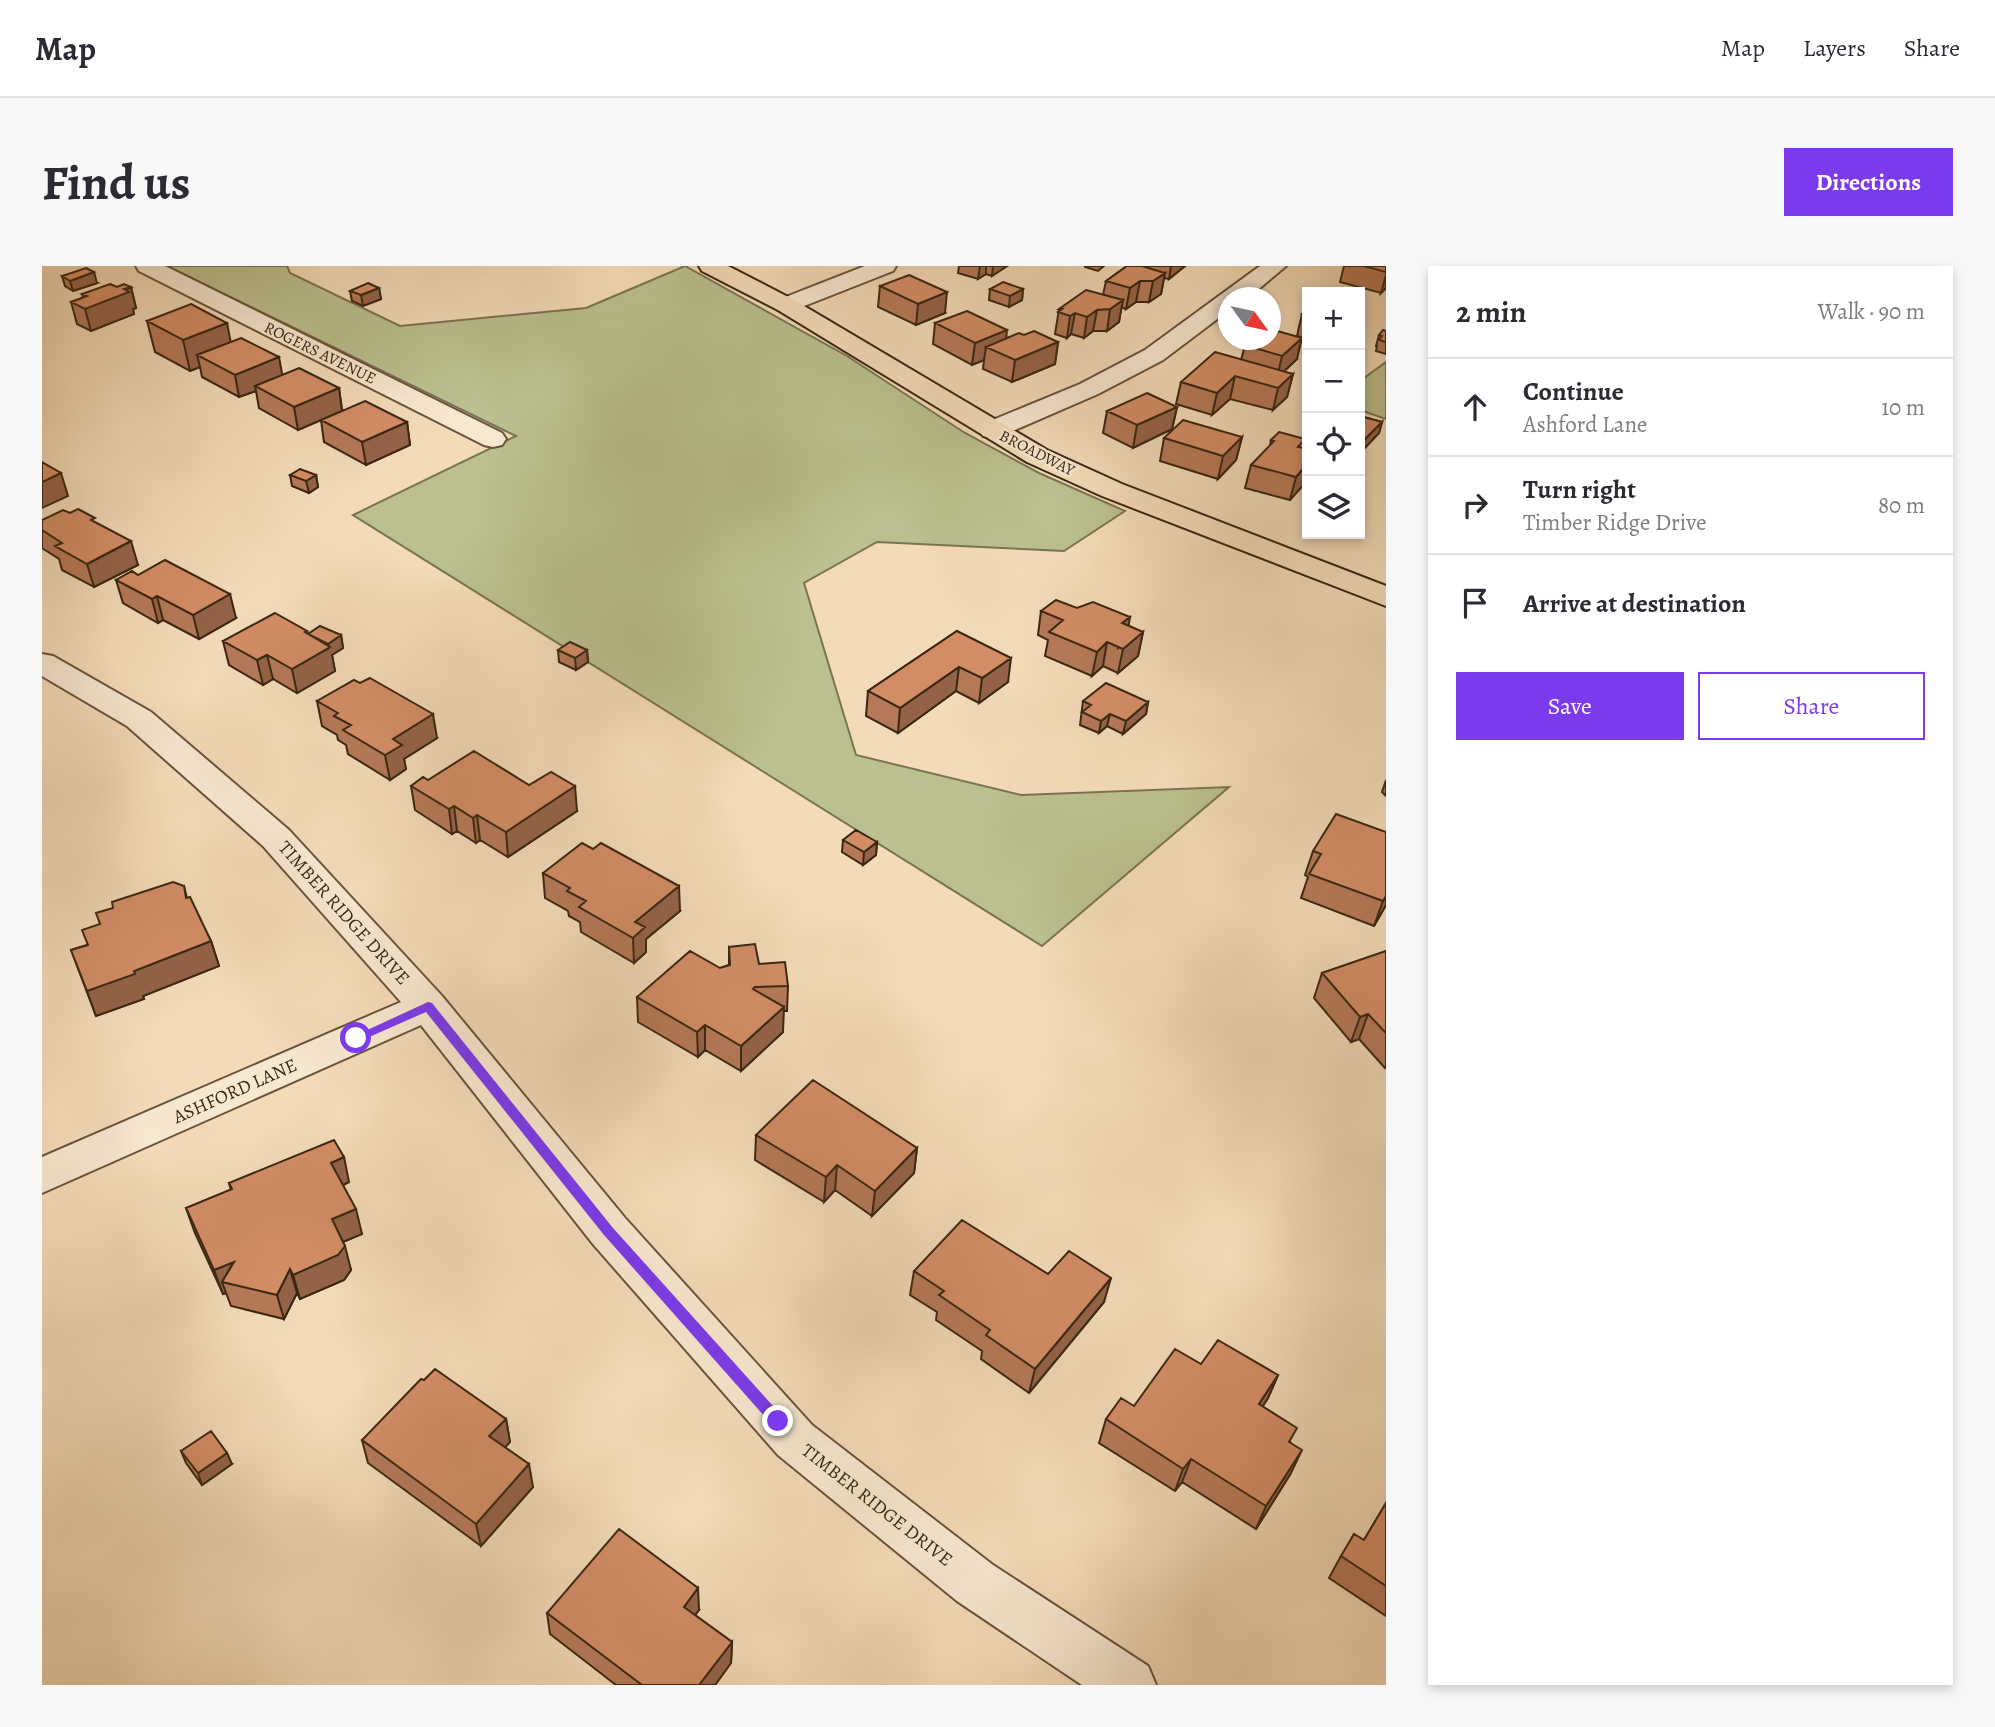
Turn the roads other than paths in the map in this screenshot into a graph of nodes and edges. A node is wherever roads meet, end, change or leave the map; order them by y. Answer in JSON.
{"nodes":[{"id":1,"x":147,"y":266,"type":"edge"},
{"id":2,"x":710,"y":266,"type":"edge"},
{"id":3,"x":885,"y":266,"type":"edge"},
{"id":4,"x":1275,"y":266,"type":"edge"},
{"id":5,"x":1246,"y":287,"type":"edge"},
{"id":6,"x":786,"y":305,"type":"junction"},
{"id":7,"x":1218,"y":308,"type":"edge"},
{"id":8,"x":992,"y":430,"type":"junction"},
{"id":9,"x":493,"y":439,"type":"dead end"},
{"id":10,"x":1386,"y":597,"type":"edge"},
{"id":11,"x":42,"y":663,"type":"edge"},
{"id":12,"x":428,"y":1006,"type":"junction"},
{"id":13,"x":42,"y":1176,"type":"edge"},
{"id":14,"x":1129,"y":1685,"type":"edge"}],
"edges":[{"from":1,"to":9,"type":"street","name":"ROGERS AVENUE"},
{"from":2,"to":6,"type":"main road","name":"BROADWAY"},
{"from":3,"to":6,"type":"street"},
{"from":4,"to":5,"type":"street"},
{"from":6,"to":8,"type":"main road","name":"BROADWAY"},
{"from":7,"to":8,"type":"street"},
{"from":8,"to":10,"type":"main road","name":"BROADWAY"},
{"from":11,"to":12,"type":"street","name":"TIMBER RIDGE DRIVE"},
{"from":12,"to":13,"type":"street","name":"ASHFORD LANE"},
{"from":12,"to":14,"type":"street","name":"TIMBER RIDGE DRIVE"}]}
